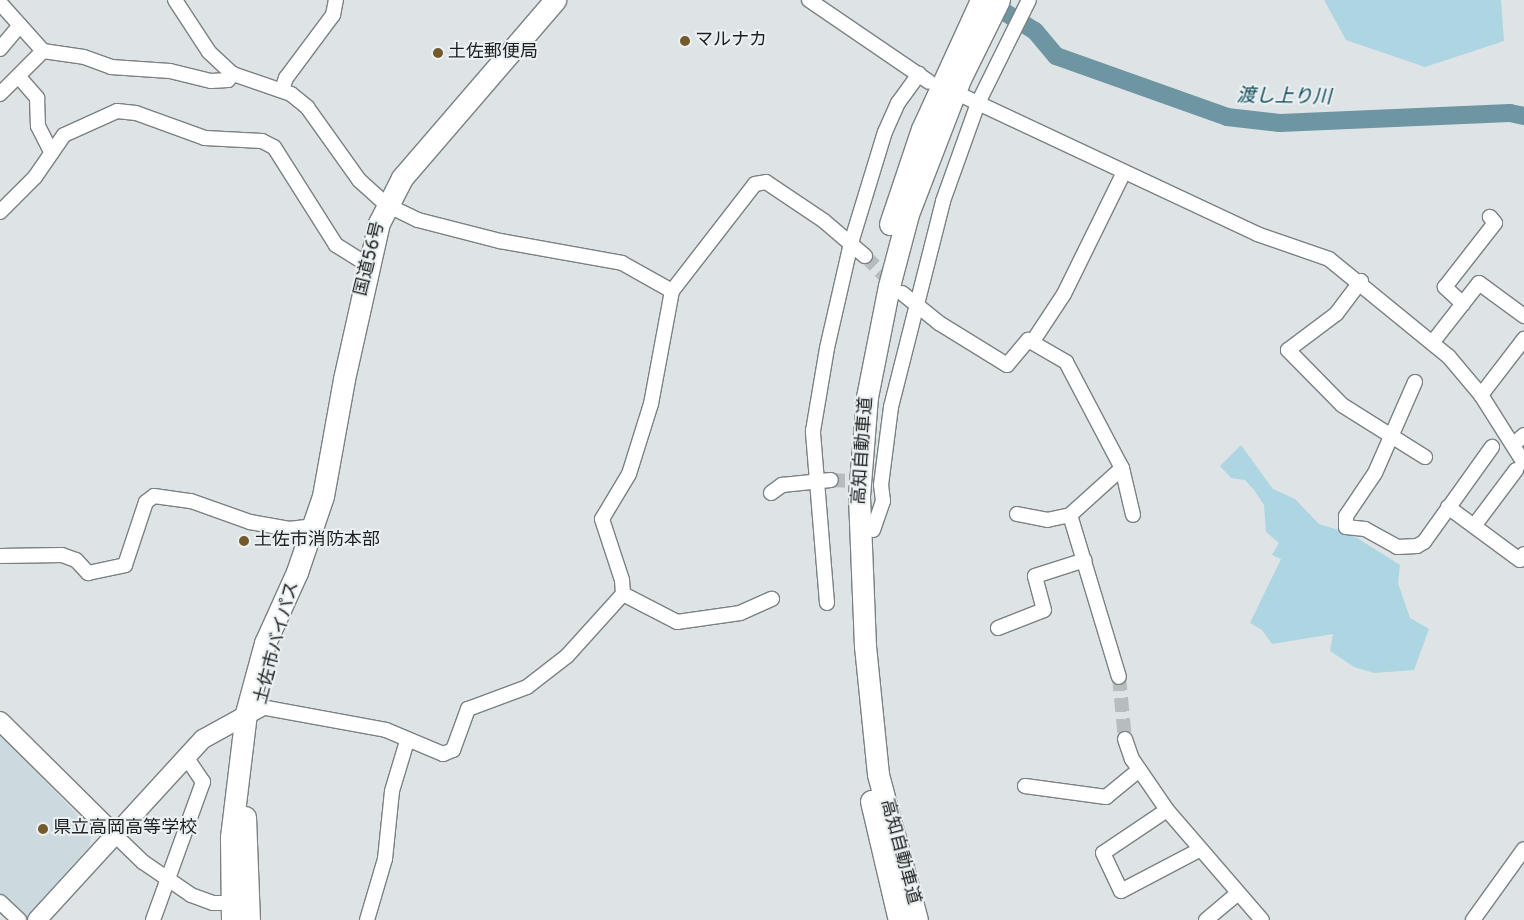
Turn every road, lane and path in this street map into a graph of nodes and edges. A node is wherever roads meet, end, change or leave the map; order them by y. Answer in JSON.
{"nodes":[{"id":1,"x":175,"y":0,"type":"edge"},
{"id":2,"x":336,"y":0,"type":"edge"},
{"id":3,"x":555,"y":0,"type":"edge"},
{"id":4,"x":809,"y":0,"type":"edge"},
{"id":5,"x":981,"y":0,"type":"edge"},
{"id":6,"x":1000,"y":0,"type":"edge"},
{"id":7,"x":0,"y":3,"type":"edge"},
{"id":8,"x":1026,"y":4,"type":"edge"},
{"id":9,"x":978,"y":23,"type":"junction"},
{"id":10,"x":20,"y":25,"type":"junction"},
{"id":11,"x":0,"y":49,"type":"edge"},
{"id":12,"x":43,"y":51,"type":"junction"},
{"id":13,"x":233,"y":74,"type":"junction"},
{"id":14,"x":19,"y":77,"type":"junction"},
{"id":15,"x":282,"y":90,"type":"junction"},
{"id":16,"x":0,"y":94,"type":"edge"},
{"id":17,"x":965,"y":97,"type":"dead end"},
{"id":18,"x":978,"y":103,"type":"junction"},
{"id":19,"x":52,"y":153,"type":"junction"},
{"id":20,"x":1123,"y":174,"type":"junction"},
{"id":21,"x":387,"y":205,"type":"junction"},
{"id":22,"x":0,"y":212,"type":"edge"},
{"id":23,"x":1490,"y":217,"type":"dead end"},
{"id":24,"x":851,"y":243,"type":"junction"},
{"id":25,"x":865,"y":256,"type":"tunnel mouth"},
{"id":26,"x":368,"y":265,"type":"junction"},
{"id":27,"x":1361,"y":281,"type":"junction"},
{"id":28,"x":672,"y":291,"type":"junction"},
{"id":29,"x":902,"y":292,"type":"tunnel mouth"},
{"id":30,"x":914,"y":304,"type":"junction"},
{"id":31,"x":1463,"y":304,"type":"junction"},
{"id":32,"x":1524,"y":316,"type":"edge"},
{"id":33,"x":1524,"y":339,"type":"edge"},
{"id":34,"x":1034,"y":341,"type":"junction"},
{"id":35,"x":1432,"y":342,"type":"junction"},
{"id":36,"x":1414,"y":382,"type":"dead end"},
{"id":37,"x":1481,"y":395,"type":"junction"},
{"id":38,"x":1391,"y":434,"type":"junction"},
{"id":39,"x":1524,"y":435,"type":"edge"},
{"id":40,"x":1513,"y":446,"type":"junction"},
{"id":41,"x":1492,"y":447,"type":"dead end"},
{"id":42,"x":1425,"y":457,"type":"dead end"},
{"id":43,"x":1520,"y":467,"type":"edge"},
{"id":44,"x":1122,"y":468,"type":"junction"},
{"id":45,"x":825,"y":480,"type":"junction"},
{"id":46,"x":771,"y":493,"type":"dead end"},
{"id":47,"x":1448,"y":507,"type":"junction"},
{"id":48,"x":1017,"y":514,"type":"dead end"},
{"id":49,"x":1070,"y":515,"type":"junction"},
{"id":50,"x":1133,"y":515,"type":"dead end"},
{"id":51,"x":315,"y":526,"type":"junction"},
{"id":52,"x":1474,"y":526,"type":"junction"},
{"id":53,"x":873,"y":530,"type":"dead end"},
{"id":54,"x":1524,"y":554,"type":"edge"},
{"id":55,"x":0,"y":556,"type":"edge"},
{"id":56,"x":1085,"y":560,"type":"junction"},
{"id":57,"x":297,"y":572,"type":"joint"},
{"id":58,"x":623,"y":594,"type":"junction"},
{"id":59,"x":772,"y":599,"type":"dead end"},
{"id":60,"x":827,"y":603,"type":"dead end"},
{"id":61,"x":998,"y":628,"type":"dead end"},
{"id":62,"x":1119,"y":677,"type":"tunnel mouth"},
{"id":63,"x":253,"y":710,"type":"junction"},
{"id":64,"x":0,"y":721,"type":"edge"},
{"id":65,"x":1125,"y":739,"type":"tunnel mouth"},
{"id":66,"x":407,"y":741,"type":"junction"},
{"id":67,"x":187,"y":758,"type":"junction"},
{"id":68,"x":1139,"y":770,"type":"junction"},
{"id":69,"x":878,"y":774,"type":"junction"},
{"id":70,"x":1025,"y":786,"type":"dead end"},
{"id":71,"x":1167,"y":810,"type":"junction"},
{"id":72,"x":115,"y":835,"type":"junction"},
{"id":73,"x":1524,"y":849,"type":"edge"},
{"id":74,"x":1199,"y":850,"type":"junction"},
{"id":75,"x":167,"y":879,"type":"junction"},
{"id":76,"x":1236,"y":895,"type":"junction"},
{"id":77,"x":0,"y":902,"type":"edge"},
{"id":78,"x":240,"y":912,"type":"edge"},
{"id":79,"x":18,"y":920,"type":"edge"},
{"id":80,"x":37,"y":920,"type":"edge"},
{"id":81,"x":154,"y":920,"type":"edge"},
{"id":82,"x":367,"y":920,"type":"edge"},
{"id":83,"x":898,"y":920,"type":"edge"},
{"id":84,"x":917,"y":920,"type":"edge"},
{"id":85,"x":924,"y":920,"type":"edge"},
{"id":86,"x":1206,"y":920,"type":"edge"},
{"id":87,"x":1262,"y":920,"type":"edge"},
{"id":88,"x":1473,"y":920,"type":"edge"}],
"edges":[{"from":1,"to":13,"type":"street"},
{"from":2,"to":15,"type":"street"},
{"from":3,"to":21,"type":"highway","name":"国道56号"},
{"from":4,"to":24,"type":"street"},
{"from":5,"to":9,"type":"highway","name":"高知自動車道"},
{"from":6,"to":9,"type":"highway","name":"高知自動車道"},
{"from":7,"to":10,"type":"street"},
{"from":8,"to":18,"type":"street"},
{"from":9,"to":69,"type":"highway","name":"高知自動車道"},
{"from":9,"to":83,"type":"highway","name":"高知自動車道"},
{"from":10,"to":11,"type":"street"},
{"from":10,"to":12,"type":"street"},
{"from":12,"to":13,"type":"street"},
{"from":12,"to":14,"type":"street"},
{"from":13,"to":15,"type":"street"},
{"from":14,"to":16,"type":"street"},
{"from":14,"to":19,"type":"street"},
{"from":15,"to":21,"type":"street"},
{"from":17,"to":18,"type":"street"},
{"from":18,"to":20,"type":"street"},
{"from":18,"to":30,"type":"street"},
{"from":19,"to":22,"type":"street"},
{"from":19,"to":26,"type":"street"},
{"from":20,"to":27,"type":"street"},
{"from":20,"to":34,"type":"street"},
{"from":21,"to":26,"type":"highway","name":"国道56号"},
{"from":21,"to":28,"type":"street"},
{"from":23,"to":31,"type":"street"},
{"from":24,"to":25,"type":"street"},
{"from":24,"to":28,"type":"street"},
{"from":24,"to":45,"type":"street"},
{"from":26,"to":51,"type":"highway","name":"国道56号"},
{"from":27,"to":35,"type":"street"},
{"from":27,"to":38,"type":"street"},
{"from":28,"to":58,"type":"street"},
{"from":29,"to":30,"type":"street"},
{"from":30,"to":34,"type":"street"},
{"from":30,"to":53,"type":"street"},
{"from":31,"to":32,"type":"street"},
{"from":31,"to":35,"type":"street"},
{"from":33,"to":37,"type":"street"},
{"from":34,"to":44,"type":"street"},
{"from":35,"to":37,"type":"street"},
{"from":36,"to":38,"type":"street"},
{"from":37,"to":40,"type":"street"},
{"from":38,"to":42,"type":"street"},
{"from":38,"to":47,"type":"street"},
{"from":39,"to":40,"type":"street"},
{"from":40,"to":43,"type":"street"},
{"from":41,"to":47,"type":"street"},
{"from":43,"to":52,"type":"street"},
{"from":44,"to":49,"type":"street"},
{"from":44,"to":50,"type":"street"},
{"from":45,"to":46,"type":"street"},
{"from":45,"to":60,"type":"street"},
{"from":47,"to":52,"type":"street"},
{"from":48,"to":49,"type":"street"},
{"from":49,"to":56,"type":"street"},
{"from":51,"to":55,"type":"street"},
{"from":51,"to":57,"type":"highway","name":"国道56号"},
{"from":52,"to":54,"type":"street"},
{"from":56,"to":61,"type":"street"},
{"from":56,"to":62,"type":"street"},
{"from":57,"to":63,"type":"highway","name":"土佐市バイパス"},
{"from":58,"to":59,"type":"street"},
{"from":58,"to":66,"type":"street"},
{"from":63,"to":66,"type":"street"},
{"from":63,"to":67,"type":"main road"},
{"from":63,"to":78,"type":"highway","name":"土佐市バイパス"},
{"from":64,"to":72,"type":"main road"},
{"from":65,"to":68,"type":"street"},
{"from":66,"to":82,"type":"street"},
{"from":67,"to":72,"type":"main road"},
{"from":67,"to":75,"type":"street"},
{"from":68,"to":70,"type":"street"},
{"from":68,"to":71,"type":"street"},
{"from":69,"to":84,"type":"highway","name":"高知自動車道"},
{"from":69,"to":85,"type":"highway"},
{"from":71,"to":74,"type":"street"},
{"from":71,"to":74,"type":"street"},
{"from":72,"to":75,"type":"street"},
{"from":72,"to":80,"type":"main road"},
{"from":73,"to":88,"type":"street"},
{"from":74,"to":76,"type":"street"},
{"from":75,"to":78,"type":"street"},
{"from":75,"to":81,"type":"street"},
{"from":76,"to":86,"type":"street"},
{"from":76,"to":87,"type":"street"},
{"from":77,"to":79,"type":"street"}]}
